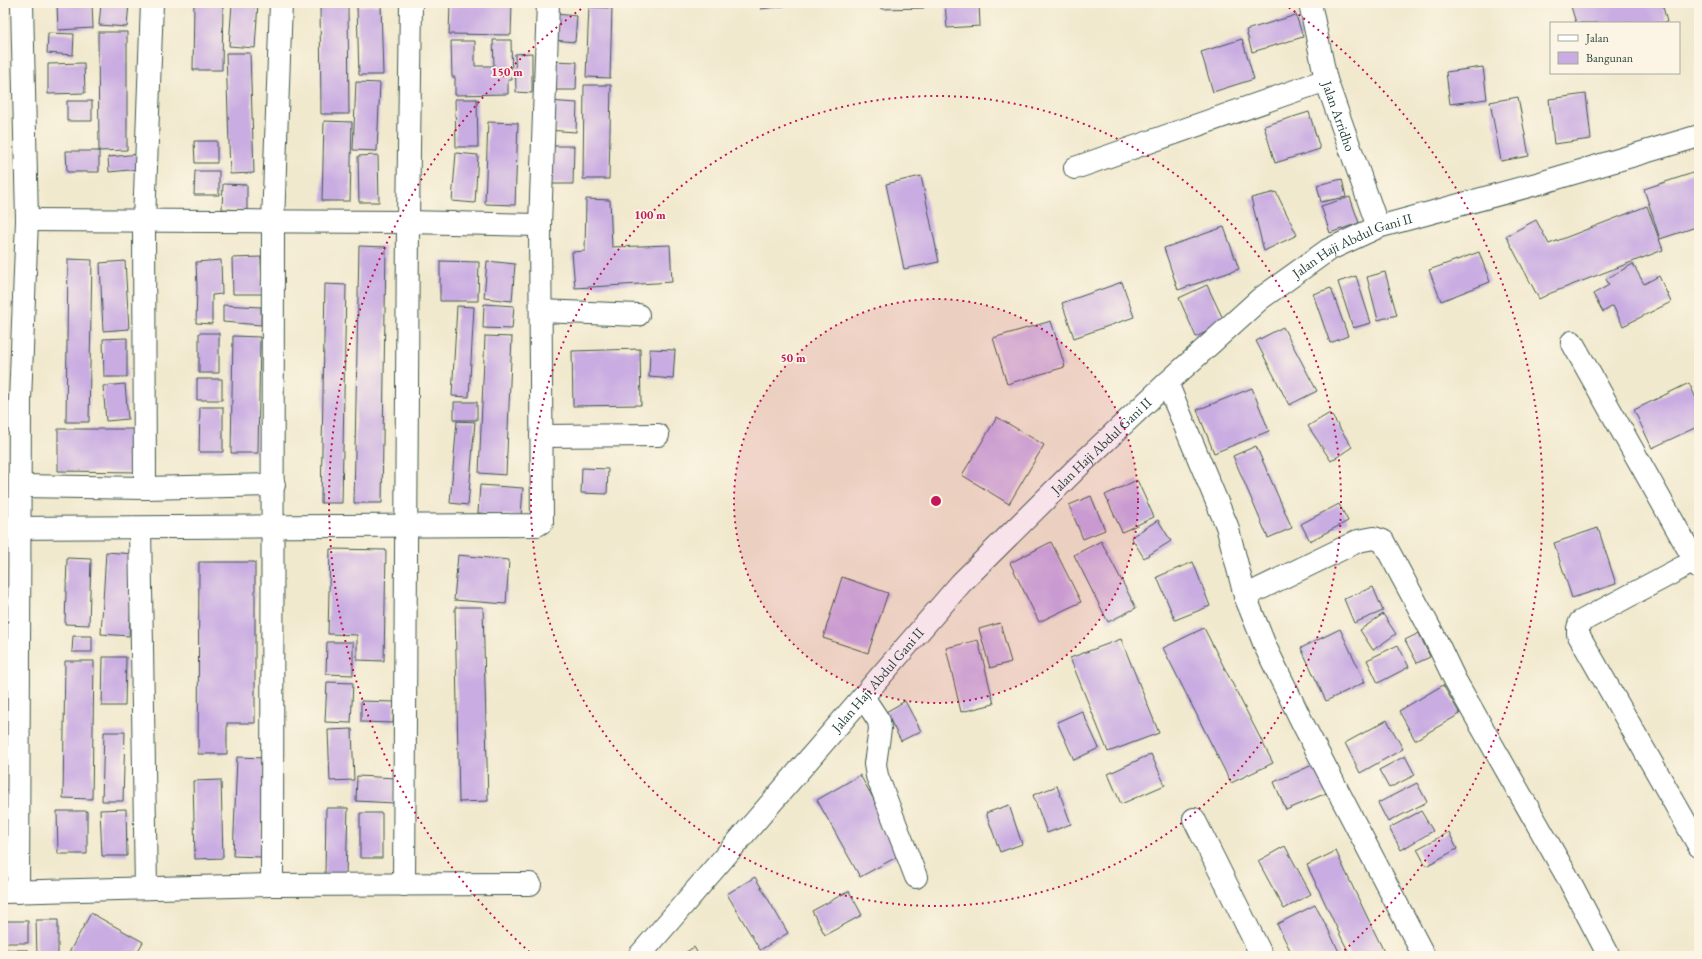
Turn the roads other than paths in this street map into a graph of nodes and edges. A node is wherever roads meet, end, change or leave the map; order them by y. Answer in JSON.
{"nodes":[{"id":1,"x":22,"y":3,"type":"edge"},
{"id":2,"x":152,"y":3,"type":"edge"},
{"id":3,"x":281,"y":3,"type":"edge"},
{"id":4,"x":411,"y":3,"type":"edge"},
{"id":5,"x":548,"y":3,"type":"edge"},
{"id":6,"x":1310,"y":3,"type":"edge"},
{"id":7,"x":1326,"y":80,"type":"junction"},
{"id":8,"x":1699,"y":136,"type":"edge"},
{"id":9,"x":1075,"y":168,"type":"dead end"},
{"id":10,"x":27,"y":220,"type":"junction"},
{"id":11,"x":144,"y":221,"type":"junction"},
{"id":12,"x":273,"y":222,"type":"junction"},
{"id":13,"x":408,"y":222,"type":"junction"},
{"id":14,"x":540,"y":225,"type":"junction"},
{"id":15,"x":1378,"y":227,"type":"junction"},
{"id":16,"x":541,"y":311,"type":"junction"},
{"id":17,"x":638,"y":315,"type":"dead end"},
{"id":18,"x":1572,"y":342,"type":"dead end"},
{"id":19,"x":1167,"y":383,"type":"junction"},
{"id":20,"x":658,"y":435,"type":"dead end"},
{"id":21,"x":541,"y":436,"type":"junction"},
{"id":22,"x":274,"y":485,"type":"junction"},
{"id":23,"x":20,"y":486,"type":"junction"},
{"id":24,"x":145,"y":488,"type":"junction"},
{"id":25,"x":406,"y":525,"type":"junction"},
{"id":26,"x":272,"y":526,"type":"junction"},
{"id":27,"x":11,"y":528,"type":"edge"},
{"id":28,"x":140,"y":528,"type":"junction"},
{"id":29,"x":1697,"y":564,"type":"edge"},
{"id":30,"x":1245,"y":596,"type":"junction"},
{"id":31,"x":863,"y":697,"type":"junction"},
{"id":32,"x":1194,"y":819,"type":"dead end"},
{"id":33,"x":1699,"y":846,"type":"edge"},
{"id":34,"x":916,"y":876,"type":"dead end"},
{"id":35,"x":530,"y":884,"type":"dead end"},
{"id":36,"x":272,"y":885,"type":"junction"},
{"id":37,"x":404,"y":885,"type":"junction"},
{"id":38,"x":146,"y":888,"type":"junction"},
{"id":39,"x":10,"y":892,"type":"edge"},
{"id":40,"x":1255,"y":953,"type":"edge"},
{"id":41,"x":639,"y":956,"type":"edge"},
{"id":42,"x":1424,"y":956,"type":"edge"},
{"id":43,"x":1609,"y":956,"type":"edge"}],
"edges":[{"from":1,"to":10,"type":"street"},
{"from":2,"to":11,"type":"street"},
{"from":3,"to":12,"type":"street"},
{"from":4,"to":13,"type":"street"},
{"from":5,"to":14,"type":"street"},
{"from":6,"to":7,"type":"street","name":"Jalan Arridho"},
{"from":7,"to":9,"type":"street"},
{"from":7,"to":15,"type":"street","name":"Jalan Arridho"},
{"from":8,"to":15,"type":"street","name":"Jalan Haji Abdul Gani II"},
{"from":10,"to":11,"type":"street"},
{"from":10,"to":23,"type":"street"},
{"from":11,"to":12,"type":"street"},
{"from":11,"to":24,"type":"street"},
{"from":12,"to":13,"type":"street"},
{"from":12,"to":22,"type":"street"},
{"from":13,"to":14,"type":"street"},
{"from":13,"to":25,"type":"street"},
{"from":14,"to":16,"type":"street"},
{"from":15,"to":19,"type":"street","name":"Jalan Haji Abdul Gani II"},
{"from":16,"to":17,"type":"street"},
{"from":16,"to":21,"type":"street"},
{"from":18,"to":29,"type":"street"},
{"from":19,"to":30,"type":"street"},
{"from":19,"to":31,"type":"street","name":"Jalan Haji Abdul Gani II"},
{"from":20,"to":21,"type":"street"},
{"from":21,"to":25,"type":"street"},
{"from":22,"to":24,"type":"street"},
{"from":22,"to":26,"type":"street"},
{"from":23,"to":24,"type":"street"},
{"from":23,"to":27,"type":"street"},
{"from":25,"to":26,"type":"street"},
{"from":25,"to":37,"type":"street"},
{"from":26,"to":28,"type":"street"},
{"from":26,"to":36,"type":"street"},
{"from":27,"to":28,"type":"street"},
{"from":27,"to":39,"type":"street"},
{"from":28,"to":38,"type":"street"},
{"from":29,"to":33,"type":"street"},
{"from":30,"to":42,"type":"street"},
{"from":30,"to":43,"type":"street"},
{"from":31,"to":34,"type":"street"},
{"from":31,"to":41,"type":"street","name":"Jalan Haji Abdul Gani II"},
{"from":32,"to":40,"type":"street"},
{"from":35,"to":37,"type":"street"},
{"from":36,"to":37,"type":"street"},
{"from":36,"to":38,"type":"street"},
{"from":38,"to":39,"type":"street"}]}
